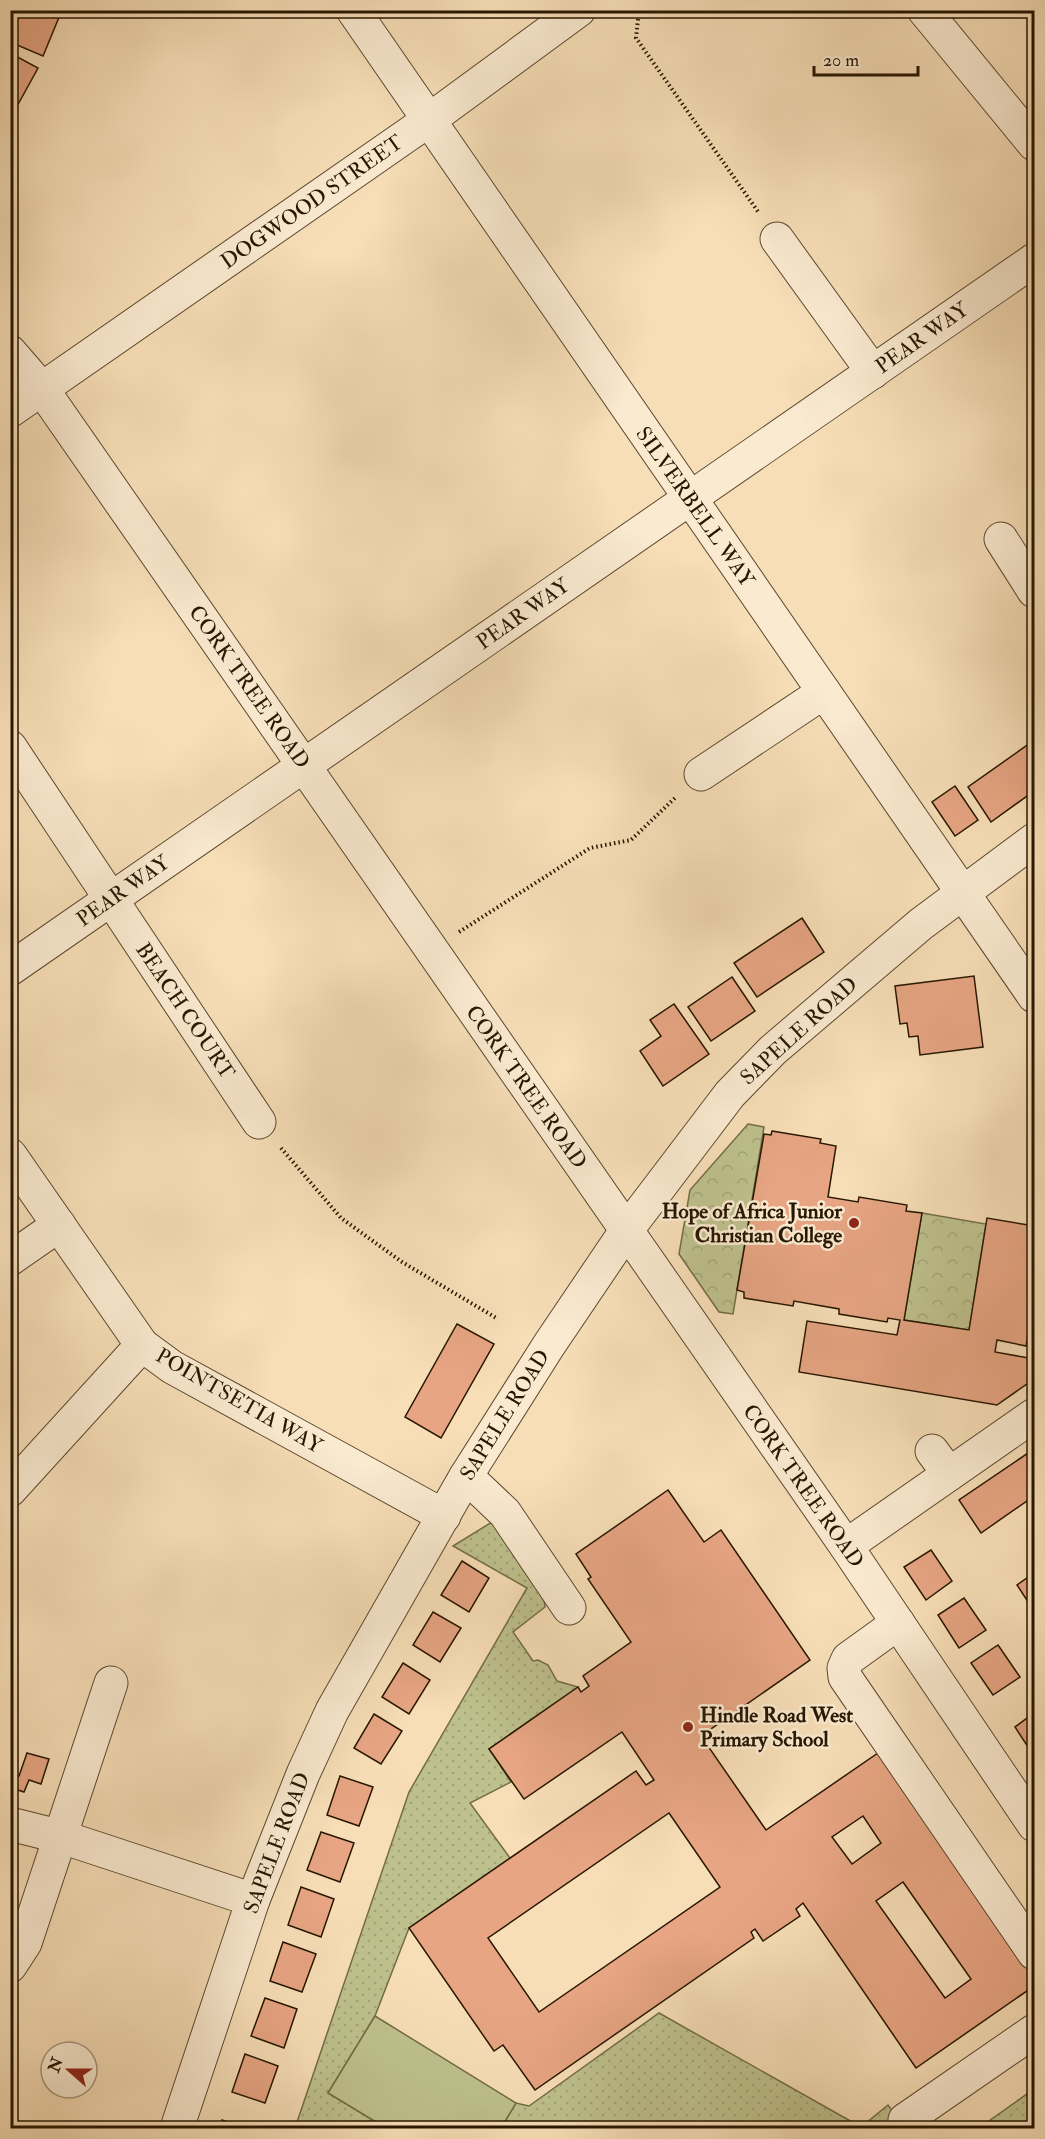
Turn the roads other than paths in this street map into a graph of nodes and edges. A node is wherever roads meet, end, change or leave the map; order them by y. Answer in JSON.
{"nodes":[{"id":1,"x":353,"y":10,"type":"edge"},
{"id":2,"x":579,"y":10,"type":"edge"},
{"id":3,"x":924,"y":10,"type":"edge"},
{"id":4,"x":429,"y":120,"type":"junction"},
{"id":5,"x":1035,"y":144,"type":"edge"},
{"id":6,"x":777,"y":239,"type":"road end"},
{"id":7,"x":1035,"y":260,"type":"edge"},
{"id":8,"x":10,"y":352,"type":"edge"},
{"id":9,"x":873,"y":372,"type":"junction"},
{"id":10,"x":42,"y":389,"type":"junction"},
{"id":11,"x":10,"y":411,"type":"edge"},
{"id":12,"x":689,"y":499,"type":"junction"},
{"id":13,"x":1000,"y":539,"type":"dead end"},
{"id":14,"x":1035,"y":591,"type":"edge"},
{"id":15,"x":824,"y":692,"type":"junction"},
{"id":16,"x":10,"y":747,"type":"edge"},
{"id":17,"x":304,"y":766,"type":"junction"},
{"id":18,"x":700,"y":774,"type":"road end"},
{"id":19,"x":1035,"y":840,"type":"edge"},
{"id":20,"x":963,"y":893,"type":"junction"},
{"id":21,"x":111,"y":899,"type":"junction"},
{"id":22,"x":10,"y":969,"type":"edge"},
{"id":23,"x":1035,"y":996,"type":"edge"},
{"id":24,"x":259,"y":1122,"type":"road end"},
{"id":25,"x":10,"y":1155,"type":"edge"},
{"id":26,"x":59,"y":1225,"type":"junction"},
{"id":27,"x":626,"y":1231,"type":"junction"},
{"id":28,"x":10,"y":1259,"type":"edge"},
{"id":29,"x":142,"y":1345,"type":"junction"},
{"id":30,"x":1035,"y":1415,"type":"edge"},
{"id":31,"x":466,"y":1476,"type":"junction"},
{"id":32,"x":10,"y":1490,"type":"edge"},
{"id":33,"x":444,"y":1516,"type":"junction"},
{"id":34,"x":846,"y":1546,"type":"junction"},
{"id":35,"x":569,"y":1608,"type":"dead end"},
{"id":36,"x":898,"y":1623,"type":"junction"},
{"id":37,"x":111,"y":1683,"type":"dead end"},
{"id":38,"x":10,"y":1824,"type":"edge"},
{"id":39,"x":1035,"y":1825,"type":"edge"},
{"id":40,"x":62,"y":1837,"type":"junction"},
{"id":41,"x":253,"y":1900,"type":"junction"},
{"id":42,"x":1035,"y":1953,"type":"edge"},
{"id":43,"x":10,"y":1966,"type":"edge"},
{"id":44,"x":1035,"y":2031,"type":"edge"},
{"id":45,"x":905,"y":2120,"type":"dead end"},
{"id":46,"x":177,"y":2128,"type":"edge"}],
"edges":[{"from":1,"to":4,"type":"street","name":"SILVERBELL WAY"},
{"from":2,"to":4,"type":"street","name":"DOGWOOD STREET"},
{"from":3,"to":5,"type":"street"},
{"from":4,"to":10,"type":"street","name":"DOGWOOD STREET"},
{"from":4,"to":12,"type":"street","name":"SILVERBELL WAY"},
{"from":6,"to":9,"type":"street"},
{"from":7,"to":9,"type":"street","name":"PEAR WAY"},
{"from":8,"to":10,"type":"street","name":"CORK TREE ROAD"},
{"from":9,"to":12,"type":"street","name":"PEAR WAY"},
{"from":10,"to":11,"type":"street","name":"DOGWOOD STREET"},
{"from":10,"to":17,"type":"street","name":"CORK TREE ROAD"},
{"from":12,"to":15,"type":"street","name":"SILVERBELL WAY"},
{"from":12,"to":17,"type":"street","name":"PEAR WAY"},
{"from":13,"to":14,"type":"street"},
{"from":15,"to":18,"type":"street"},
{"from":15,"to":20,"type":"street","name":"SILVERBELL WAY"},
{"from":16,"to":21,"type":"street","name":"BEACH COURT"},
{"from":17,"to":21,"type":"street","name":"PEAR WAY"},
{"from":17,"to":27,"type":"street","name":"CORK TREE ROAD"},
{"from":19,"to":20,"type":"street","name":"SAPELE ROAD"},
{"from":20,"to":23,"type":"street","name":"SILVERBELL WAY"},
{"from":20,"to":27,"type":"street","name":"SAPELE ROAD"},
{"from":21,"to":22,"type":"street","name":"PEAR WAY"},
{"from":21,"to":24,"type":"street","name":"BEACH COURT"},
{"from":25,"to":26,"type":"street","name":"POINTSETIA WAY"},
{"from":26,"to":28,"type":"street"},
{"from":26,"to":29,"type":"street","name":"POINTSETIA WAY"},
{"from":27,"to":31,"type":"street","name":"SAPELE ROAD"},
{"from":27,"to":34,"type":"street","name":"CORK TREE ROAD"},
{"from":29,"to":32,"type":"street"},
{"from":29,"to":33,"type":"street","name":"POINTSETIA WAY"},
{"from":30,"to":34,"type":"street"},
{"from":31,"to":33,"type":"street","name":"SAPELE ROAD"},
{"from":31,"to":35,"type":"street"},
{"from":33,"to":41,"type":"street","name":"SAPELE ROAD"},
{"from":34,"to":36,"type":"street","name":"CORK TREE ROAD"},
{"from":36,"to":39,"type":"street","name":"CORK TREE ROAD"},
{"from":36,"to":42,"type":"street"},
{"from":37,"to":40,"type":"street"},
{"from":38,"to":40,"type":"street"},
{"from":40,"to":41,"type":"street"},
{"from":40,"to":43,"type":"street"},
{"from":41,"to":46,"type":"street","name":"SAPELE ROAD"},
{"from":44,"to":45,"type":"street"}]}
